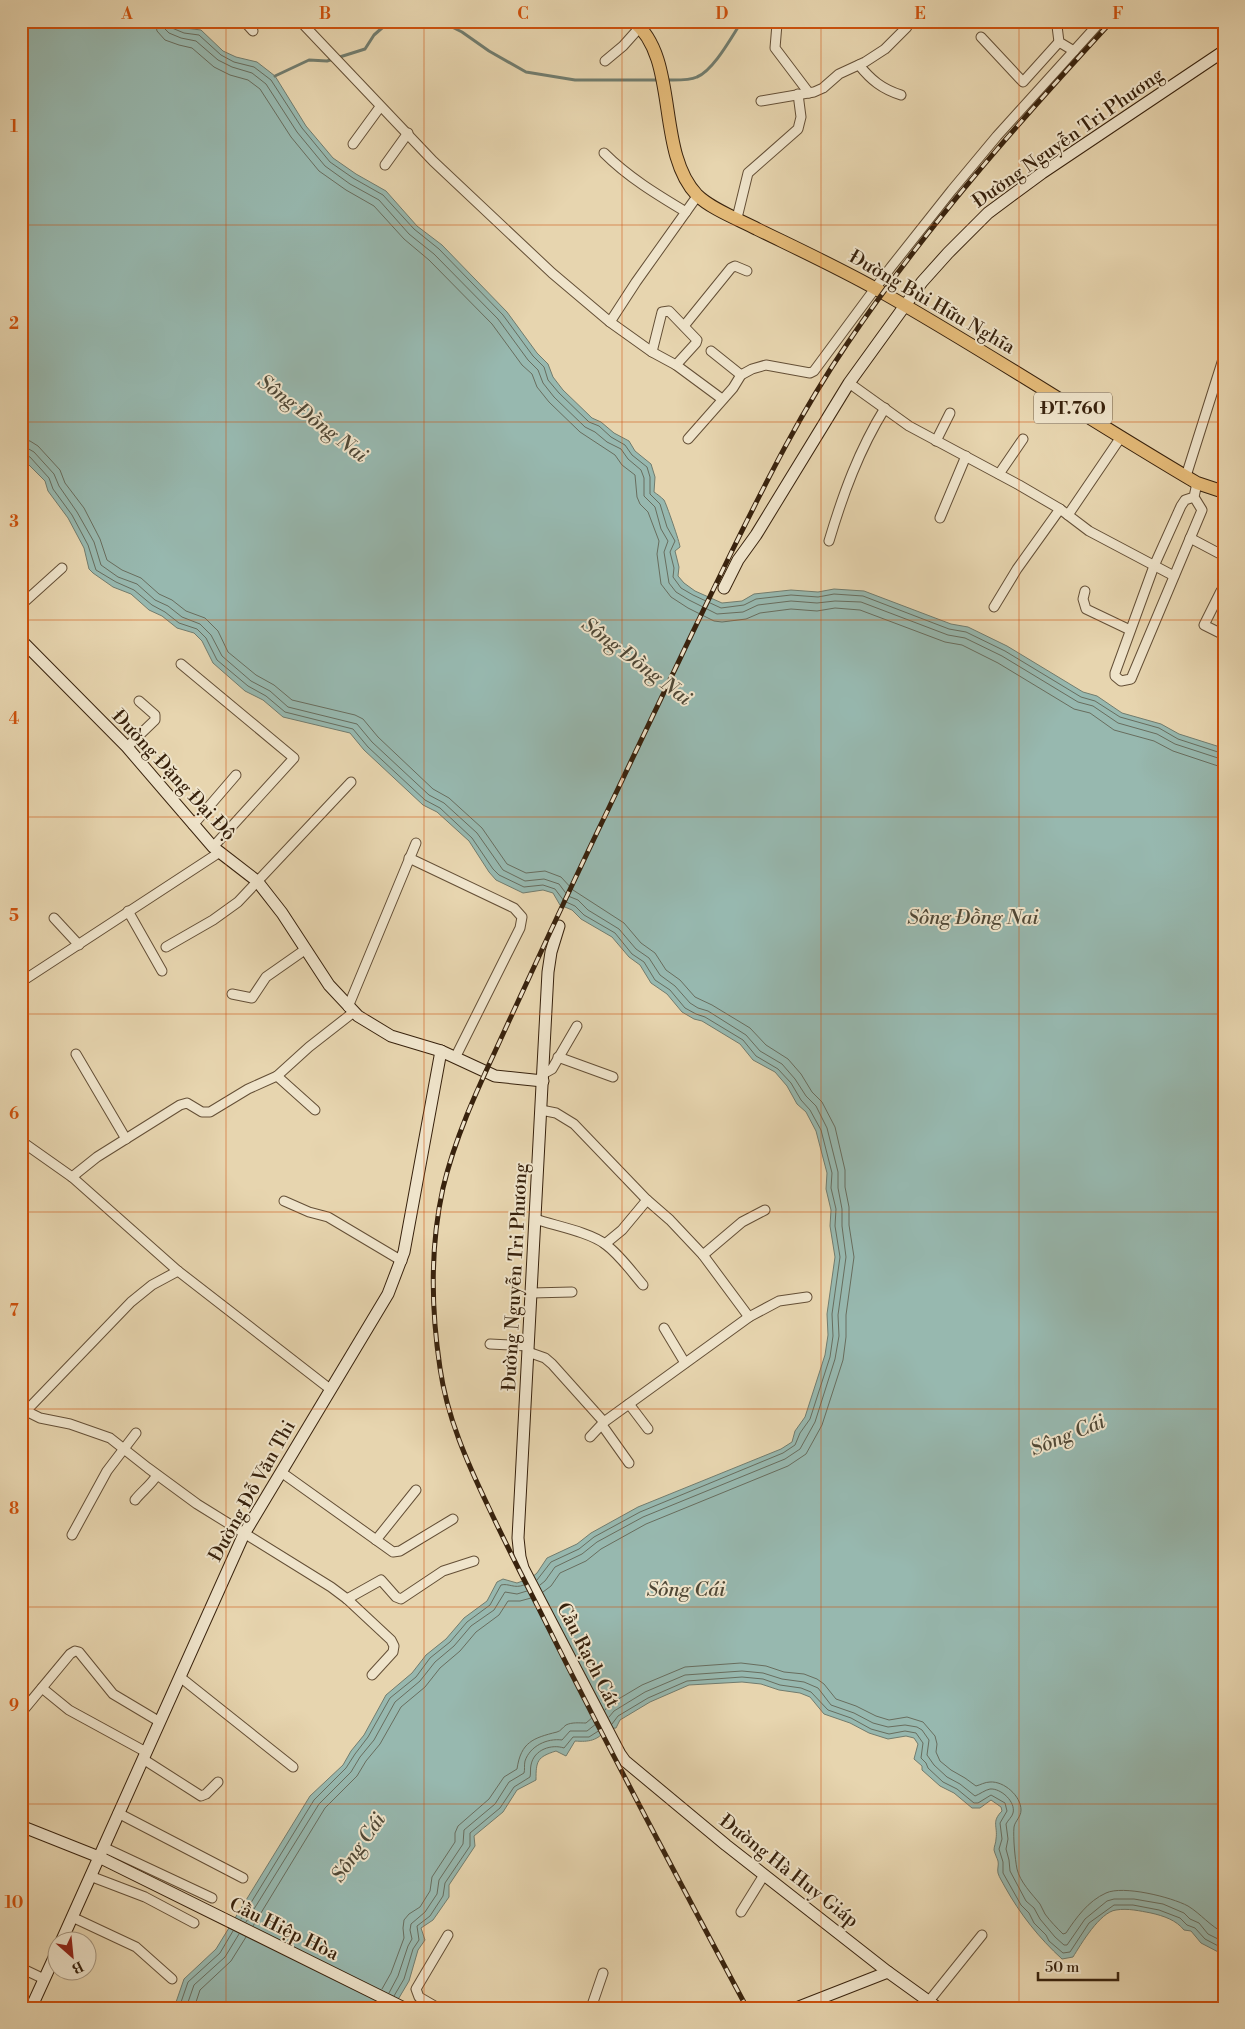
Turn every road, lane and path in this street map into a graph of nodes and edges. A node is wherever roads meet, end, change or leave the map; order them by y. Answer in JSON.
{"nodes":[{"id":1,"x":244,"y":21,"type":"edge"},
{"id":2,"x":300,"y":21,"type":"edge"},
{"id":3,"x":1053,"y":21,"type":"edge"},
{"id":4,"x":1101,"y":21,"type":"edge"},
{"id":5,"x":637,"y":24,"type":"edge"},
{"id":6,"x":777,"y":24,"type":"dead end"},
{"id":7,"x":1092,"y":26,"type":"edge"},
{"id":8,"x":907,"y":27,"type":"dead end"},
{"id":9,"x":253,"y":31,"type":"dead end"},
{"id":10,"x":981,"y":37,"type":"dead end"},
{"id":11,"x":1059,"y":42,"type":"junction"},
{"id":12,"x":1074,"y":51,"type":"junction"},
{"id":13,"x":1224,"y":51,"type":"edge"},
{"id":14,"x":605,"y":60,"type":"dead end"},
{"id":15,"x":859,"y":65,"type":"junction"},
{"id":16,"x":809,"y":93,"type":"junction"},
{"id":17,"x":798,"y":94,"type":"junction"},
{"id":18,"x":901,"y":95,"type":"dead end"},
{"id":19,"x":761,"y":101,"type":"dead end"},
{"id":20,"x":380,"y":107,"type":"junction"},
{"id":21,"x":408,"y":133,"type":"junction"},
{"id":22,"x":353,"y":144,"type":"dead end"},
{"id":23,"x":604,"y":153,"type":"dead end"},
{"id":24,"x":385,"y":166,"type":"dead end"},
{"id":25,"x":698,"y":195,"type":"junction"},
{"id":26,"x":686,"y":212,"type":"junction"},
{"id":27,"x":737,"y":218,"type":"junction"},
{"id":28,"x":747,"y":271,"type":"dead end"},
{"id":29,"x":876,"y":289,"type":"junction"},
{"id":30,"x":904,"y":306,"type":"junction"},
{"id":31,"x":610,"y":322,"type":"junction"},
{"id":32,"x":684,"y":326,"type":"junction"},
{"id":33,"x":711,"y":351,"type":"dead end"},
{"id":34,"x":652,"y":352,"type":"junction"},
{"id":35,"x":1224,"y":356,"type":"edge"},
{"id":36,"x":676,"y":365,"type":"junction"},
{"id":37,"x":741,"y":376,"type":"junction"},
{"id":38,"x":849,"y":382,"type":"junction"},
{"id":39,"x":722,"y":399,"type":"junction"},
{"id":40,"x":885,"y":408,"type":"junction"},
{"id":41,"x":950,"y":413,"type":"dead end"},
{"id":42,"x":1122,"y":437,"type":"junction"},
{"id":43,"x":688,"y":438,"type":"dead end"},
{"id":44,"x":1023,"y":439,"type":"dead end"},
{"id":45,"x":936,"y":441,"type":"junction"},
{"id":46,"x":966,"y":456,"type":"junction"},
{"id":47,"x":1000,"y":474,"type":"junction"},
{"id":48,"x":1192,"y":479,"type":"junction"},
{"id":49,"x":1224,"y":492,"type":"edge"},
{"id":50,"x":1194,"y":497,"type":"junction"},
{"id":51,"x":1064,"y":512,"type":"junction"},
{"id":52,"x":940,"y":518,"type":"dead end"},
{"id":53,"x":1190,"y":538,"type":"junction"},
{"id":54,"x":829,"y":541,"type":"dead end"},
{"id":55,"x":1224,"y":556,"type":"edge"},
{"id":56,"x":1154,"y":566,"type":"junction"},
{"id":57,"x":62,"y":568,"type":"dead end"},
{"id":58,"x":1174,"y":576,"type":"junction"},
{"id":59,"x":727,"y":590,"type":"dead end"},
{"id":60,"x":1224,"y":590,"type":"edge"},
{"id":61,"x":1085,"y":591,"type":"dead end"},
{"id":62,"x":21,"y":606,"type":"edge"},
{"id":63,"x":994,"y":607,"type":"dead end"},
{"id":64,"x":1130,"y":630,"type":"junction"},
{"id":65,"x":1224,"y":635,"type":"edge"},
{"id":66,"x":21,"y":640,"type":"edge"},
{"id":67,"x":181,"y":664,"type":"dead end"},
{"id":68,"x":139,"y":701,"type":"dead end"},
{"id":69,"x":127,"y":747,"type":"junction"},
{"id":70,"x":236,"y":775,"type":"dead end"},
{"id":71,"x":351,"y":782,"type":"dead end"},
{"id":72,"x":193,"y":825,"type":"junction"},
{"id":73,"x":416,"y":843,"type":"dead end"},
{"id":74,"x":216,"y":849,"type":"junction"},
{"id":75,"x":410,"y":858,"type":"junction"},
{"id":76,"x":257,"y":881,"type":"junction"},
{"id":77,"x":128,"y":911,"type":"junction"},
{"id":78,"x":54,"y":918,"type":"dead end"},
{"id":79,"x":562,"y":927,"type":"dead end"},
{"id":80,"x":78,"y":945,"type":"junction"},
{"id":81,"x":166,"y":947,"type":"dead end"},
{"id":82,"x":306,"y":949,"type":"junction"},
{"id":83,"x":162,"y":971,"type":"dead end"},
{"id":84,"x":21,"y":982,"type":"edge"},
{"id":85,"x":232,"y":994,"type":"dead end"},
{"id":86,"x":349,"y":1011,"type":"junction"},
{"id":87,"x":577,"y":1026,"type":"dead end"},
{"id":88,"x":441,"y":1051,"type":"junction"},
{"id":89,"x":76,"y":1054,"type":"dead end"},
{"id":90,"x":558,"y":1057,"type":"junction"},
{"id":91,"x":455,"y":1058,"type":"junction"},
{"id":92,"x":277,"y":1076,"type":"junction"},
{"id":93,"x":613,"y":1077,"type":"dead end"},
{"id":94,"x":543,"y":1078,"type":"junction"},
{"id":95,"x":315,"y":1110,"type":"dead end"},
{"id":96,"x":542,"y":1110,"type":"junction"},
{"id":97,"x":126,"y":1139,"type":"junction"},
{"id":98,"x":23,"y":1144,"type":"edge"},
{"id":99,"x":72,"y":1177,"type":"junction"},
{"id":100,"x":647,"y":1200,"type":"junction"},
{"id":101,"x":284,"y":1201,"type":"dead end"},
{"id":102,"x":765,"y":1210,"type":"dead end"},
{"id":103,"x":536,"y":1219,"type":"junction"},
{"id":104,"x":605,"y":1244,"type":"junction"},
{"id":105,"x":703,"y":1255,"type":"junction"},
{"id":106,"x":402,"y":1261,"type":"junction"},
{"id":107,"x":178,"y":1271,"type":"junction"},
{"id":108,"x":643,"y":1285,"type":"dead end"},
{"id":109,"x":572,"y":1292,"type":"dead end"},
{"id":110,"x":531,"y":1293,"type":"junction"},
{"id":111,"x":807,"y":1296,"type":"dead end"},
{"id":112,"x":749,"y":1317,"type":"junction"},
{"id":113,"x":664,"y":1328,"type":"dead end"},
{"id":114,"x":490,"y":1344,"type":"dead end"},
{"id":115,"x":528,"y":1349,"type":"junction"},
{"id":116,"x":686,"y":1363,"type":"junction"},
{"id":117,"x":330,"y":1389,"type":"junction"},
{"id":118,"x":629,"y":1404,"type":"junction"},
{"id":119,"x":24,"y":1411,"type":"edge"},
{"id":120,"x":603,"y":1423,"type":"junction"},
{"id":121,"x":648,"y":1429,"type":"dead end"},
{"id":122,"x":136,"y":1433,"type":"dead end"},
{"id":123,"x":590,"y":1437,"type":"dead end"},
{"id":124,"x":124,"y":1447,"type":"junction"},
{"id":125,"x":629,"y":1463,"type":"dead end"},
{"id":126,"x":281,"y":1472,"type":"junction"},
{"id":127,"x":158,"y":1476,"type":"junction"},
{"id":128,"x":416,"y":1490,"type":"dead end"},
{"id":129,"x":135,"y":1500,"type":"dead end"},
{"id":130,"x":452,"y":1519,"type":"dead end"},
{"id":131,"x":244,"y":1534,"type":"junction"},
{"id":132,"x":72,"y":1535,"type":"dead end"},
{"id":133,"x":376,"y":1540,"type":"junction"},
{"id":134,"x":474,"y":1561,"type":"dead end"},
{"id":135,"x":523,"y":1568,"type":"joint"},
{"id":136,"x":347,"y":1599,"type":"junction"},
{"id":137,"x":372,"y":1675,"type":"dead end"},
{"id":138,"x":180,"y":1677,"type":"junction"},
{"id":139,"x":42,"y":1688,"type":"junction"},
{"id":140,"x":22,"y":1709,"type":"edge"},
{"id":141,"x":160,"y":1722,"type":"junction"},
{"id":142,"x":144,"y":1756,"type":"junction"},
{"id":143,"x":622,"y":1758,"type":"joint"},
{"id":144,"x":293,"y":1767,"type":"dead end"},
{"id":145,"x":218,"y":1782,"type":"dead end"},
{"id":146,"x":118,"y":1813,"type":"junction"},
{"id":147,"x":21,"y":1826,"type":"edge"},
{"id":148,"x":101,"y":1852,"type":"junction"},
{"id":149,"x":764,"y":1874,"type":"junction"},
{"id":150,"x":90,"y":1876,"type":"junction"},
{"id":151,"x":243,"y":1878,"type":"dead end"},
{"id":152,"x":212,"y":1898,"type":"dead end"},
{"id":153,"x":741,"y":1912,"type":"dead end"},
{"id":154,"x":72,"y":1916,"type":"junction"},
{"id":155,"x":194,"y":1923,"type":"dead end"},
{"id":156,"x":65,"y":1932,"type":"edge"},
{"id":157,"x":448,"y":1935,"type":"dead end"},
{"id":158,"x":982,"y":1935,"type":"dead end"},
{"id":159,"x":21,"y":1968,"type":"edge"},
{"id":160,"x":48,"y":1970,"type":"edge"},
{"id":161,"x":888,"y":1972,"type":"junction"},
{"id":162,"x":603,"y":1973,"type":"dead end"},
{"id":163,"x":44,"y":1979,"type":"junction"},
{"id":164,"x":172,"y":1979,"type":"dead end"},
{"id":165,"x":934,"y":2004,"type":"edge"},
{"id":166,"x":31,"y":2008,"type":"edge"},
{"id":167,"x":404,"y":2008,"type":"edge"},
{"id":168,"x":438,"y":2008,"type":"edge"},
{"id":169,"x":591,"y":2008,"type":"edge"},
{"id":170,"x":796,"y":2008,"type":"edge"}],
"edges":[{"from":1,"to":9,"type":"street"},
{"from":2,"to":20,"type":"street"},
{"from":3,"to":11,"type":"street"},
{"from":4,"to":7,"type":"street"},
{"from":5,"to":14,"type":"street"},
{"from":5,"to":25,"type":"main road","name":"Đường Bùi Hữu Nghĩa","number":"ĐT.760"},
{"from":6,"to":16,"type":"street"},
{"from":7,"to":12,"type":"street"},
{"from":8,"to":15,"type":"street"},
{"from":10,"to":11,"type":"street"},
{"from":11,"to":12,"type":"street"},
{"from":12,"to":29,"type":"street"},
{"from":13,"to":30,"type":"main road","name":"Đường Nguyễn Tri Phương"},
{"from":15,"to":16,"type":"street"},
{"from":15,"to":18,"type":"street"},
{"from":16,"to":17,"type":"street"},
{"from":17,"to":19,"type":"street"},
{"from":17,"to":27,"type":"street"},
{"from":20,"to":21,"type":"street"},
{"from":20,"to":22,"type":"street"},
{"from":21,"to":24,"type":"street"},
{"from":21,"to":31,"type":"street"},
{"from":23,"to":26,"type":"street"},
{"from":25,"to":26,"type":"street"},
{"from":25,"to":27,"type":"main road","name":"Đường Bùi Hữu Nghĩa","number":"ĐT.760"},
{"from":26,"to":31,"type":"street"},
{"from":27,"to":29,"type":"main road","name":"Đường Bùi Hữu Nghĩa","number":"ĐT.760"},
{"from":28,"to":32,"type":"street"},
{"from":29,"to":30,"type":"main road","name":"Đường Bùi Hữu Nghĩa","number":"ĐT.760"},
{"from":29,"to":37,"type":"street"},
{"from":30,"to":38,"type":"main road","name":"Đường Nguyễn Tri Phương"},
{"from":30,"to":42,"type":"main road","name":"Đường Bùi Hữu Nghĩa","number":"ĐT.760"},
{"from":31,"to":34,"type":"street"},
{"from":32,"to":34,"type":"street"},
{"from":32,"to":36,"type":"street"},
{"from":33,"to":37,"type":"street"},
{"from":34,"to":36,"type":"street"},
{"from":35,"to":48,"type":"street"},
{"from":36,"to":39,"type":"street"},
{"from":37,"to":39,"type":"street"},
{"from":38,"to":40,"type":"street"},
{"from":38,"to":59,"type":"main road","name":"Đường Nguyễn Tri Phương"},
{"from":39,"to":43,"type":"street"},
{"from":40,"to":45,"type":"street"},
{"from":40,"to":54,"type":"street"},
{"from":41,"to":45,"type":"street"},
{"from":42,"to":48,"type":"main road","name":"Đường Bùi Hữu Nghĩa","number":"ĐT.760"},
{"from":42,"to":51,"type":"street"},
{"from":44,"to":47,"type":"street"},
{"from":45,"to":46,"type":"street"},
{"from":46,"to":47,"type":"street"},
{"from":46,"to":52,"type":"street"},
{"from":47,"to":51,"type":"street"},
{"from":48,"to":49,"type":"main road","name":"Đường Bùi Hữu Nghĩa","number":"ĐT.760"},
{"from":48,"to":50,"type":"street"},
{"from":50,"to":53,"type":"street"},
{"from":50,"to":56,"type":"street"},
{"from":51,"to":56,"type":"street"},
{"from":51,"to":63,"type":"street"},
{"from":53,"to":55,"type":"street"},
{"from":53,"to":58,"type":"street"},
{"from":56,"to":58,"type":"street"},
{"from":56,"to":64,"type":"street"},
{"from":57,"to":62,"type":"street"},
{"from":58,"to":64,"type":"street"},
{"from":60,"to":65,"type":"street"},
{"from":61,"to":64,"type":"street"},
{"from":66,"to":69,"type":"main road","name":"Đường Đặng Đại Độ"},
{"from":67,"to":74,"type":"street"},
{"from":68,"to":69,"type":"street"},
{"from":69,"to":72,"type":"main road","name":"Đường Đặng Đại Độ"},
{"from":70,"to":72,"type":"street"},
{"from":71,"to":76,"type":"street"},
{"from":72,"to":74,"type":"main road","name":"Đường Đặng Đại Độ"},
{"from":73,"to":75,"type":"street"},
{"from":74,"to":76,"type":"main road","name":"Đường Đặng Đại Độ"},
{"from":74,"to":77,"type":"street"},
{"from":75,"to":86,"type":"street"},
{"from":75,"to":91,"type":"street"},
{"from":76,"to":81,"type":"street"},
{"from":76,"to":82,"type":"main road","name":"Đường Đặng Đại Độ"},
{"from":77,"to":80,"type":"street"},
{"from":77,"to":83,"type":"street"},
{"from":78,"to":80,"type":"street"},
{"from":79,"to":94,"type":"main road","name":"Đường Nguyễn Tri Phương"},
{"from":80,"to":84,"type":"street"},
{"from":82,"to":85,"type":"street"},
{"from":82,"to":86,"type":"main road","name":"Đường Đặng Đại Độ"},
{"from":86,"to":88,"type":"main road","name":"Đường Đặng Đại Độ"},
{"from":86,"to":92,"type":"street"},
{"from":87,"to":90,"type":"street"},
{"from":88,"to":91,"type":"main road","name":"Đường Đặng Đại Độ"},
{"from":88,"to":106,"type":"main road","name":"Đường Đỗ Văn Thi"},
{"from":89,"to":97,"type":"street"},
{"from":90,"to":93,"type":"street"},
{"from":90,"to":94,"type":"street"},
{"from":91,"to":94,"type":"main road","name":"Đường Đặng Đại Độ"},
{"from":92,"to":95,"type":"street"},
{"from":92,"to":97,"type":"street"},
{"from":94,"to":96,"type":"main road","name":"Đường Nguyễn Tri Phương"},
{"from":96,"to":100,"type":"street"},
{"from":96,"to":103,"type":"main road","name":"Đường Nguyễn Tri Phương"},
{"from":97,"to":99,"type":"street"},
{"from":98,"to":99,"type":"street"},
{"from":99,"to":107,"type":"street"},
{"from":100,"to":104,"type":"street"},
{"from":100,"to":105,"type":"street"},
{"from":101,"to":106,"type":"street"},
{"from":102,"to":105,"type":"street"},
{"from":103,"to":104,"type":"street"},
{"from":103,"to":110,"type":"main road","name":"Đường Nguyễn Tri Phương"},
{"from":104,"to":108,"type":"street"},
{"from":105,"to":112,"type":"street"},
{"from":106,"to":117,"type":"main road","name":"Đường Đỗ Văn Thi"},
{"from":107,"to":117,"type":"street"},
{"from":107,"to":119,"type":"street"},
{"from":109,"to":110,"type":"street"},
{"from":110,"to":115,"type":"main road","name":"Đường Nguyễn Tri Phương"},
{"from":111,"to":112,"type":"street"},
{"from":112,"to":116,"type":"street"},
{"from":113,"to":116,"type":"street"},
{"from":114,"to":115,"type":"street"},
{"from":115,"to":120,"type":"street"},
{"from":115,"to":135,"type":"main road","name":"Đường Nguyễn Tri Phương"},
{"from":116,"to":118,"type":"street"},
{"from":117,"to":126,"type":"main road","name":"Đường Đỗ Văn Thi"},
{"from":118,"to":120,"type":"street"},
{"from":118,"to":121,"type":"street"},
{"from":119,"to":124,"type":"street"},
{"from":120,"to":123,"type":"street"},
{"from":120,"to":125,"type":"street"},
{"from":122,"to":124,"type":"street"},
{"from":124,"to":127,"type":"street"},
{"from":124,"to":132,"type":"street"},
{"from":126,"to":131,"type":"main road","name":"Đường Đỗ Văn Thi"},
{"from":126,"to":133,"type":"street"},
{"from":127,"to":129,"type":"street"},
{"from":127,"to":131,"type":"street"},
{"from":128,"to":133,"type":"street"},
{"from":130,"to":133,"type":"street"},
{"from":131,"to":136,"type":"street"},
{"from":131,"to":138,"type":"main road","name":"Đường Đỗ Văn Thi"},
{"from":134,"to":136,"type":"street"},
{"from":135,"to":143,"type":"main road","name":"Cầu Rạch Cát"},
{"from":136,"to":137,"type":"street"},
{"from":138,"to":141,"type":"main road","name":"Đường Đỗ Văn Thi"},
{"from":138,"to":144,"type":"street"},
{"from":139,"to":140,"type":"street"},
{"from":139,"to":141,"type":"street"},
{"from":139,"to":142,"type":"street"},
{"from":141,"to":142,"type":"main road","name":"Đường Đỗ Văn Thi"},
{"from":142,"to":145,"type":"street"},
{"from":142,"to":146,"type":"main road","name":"Đường Đỗ Văn Thi"},
{"from":143,"to":149,"type":"main road","name":"Đường Hà Huy Giáp"},
{"from":146,"to":148,"type":"main road","name":"Đường Đỗ Văn Thi"},
{"from":146,"to":151,"type":"street"},
{"from":147,"to":148,"type":"main road","name":"Cầu Hiệp Hòa"},
{"from":148,"to":150,"type":"main road","name":"Đường Đỗ Văn Thi"},
{"from":148,"to":152,"type":"street"},
{"from":148,"to":167,"type":"main road","name":"Cầu Hiệp Hòa"},
{"from":149,"to":153,"type":"street"},
{"from":149,"to":161,"type":"main road","name":"Đường Hà Huy Giáp"},
{"from":150,"to":154,"type":"main road","name":"Đường Đỗ Văn Thi"},
{"from":150,"to":155,"type":"street"},
{"from":154,"to":156,"type":"main road","name":"Đường Đỗ Văn Thi"},
{"from":154,"to":164,"type":"street"},
{"from":157,"to":168,"type":"street"},
{"from":158,"to":165,"type":"street"},
{"from":159,"to":163,"type":"street"},
{"from":160,"to":163,"type":"main road"},
{"from":161,"to":165,"type":"main road","name":"Đường Hà Huy Giáp"},
{"from":161,"to":170,"type":"main road"},
{"from":162,"to":169,"type":"street"},
{"from":163,"to":166,"type":"main road"}]}
